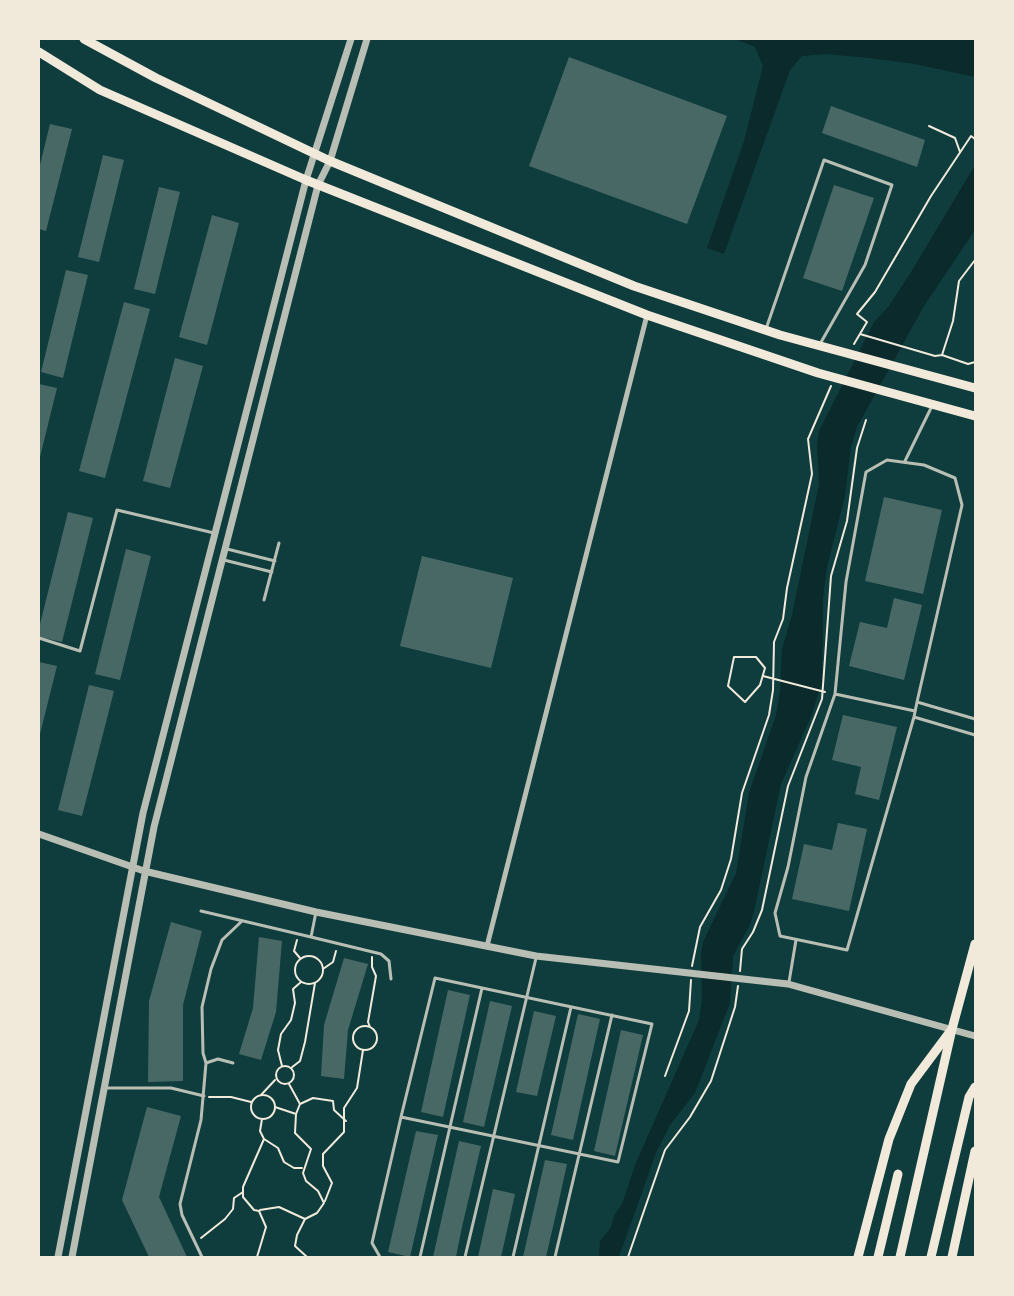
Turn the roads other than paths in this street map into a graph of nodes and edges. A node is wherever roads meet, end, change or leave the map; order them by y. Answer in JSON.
{"nodes":[{"id":1,"x":84,"y":39,"type":"edge"},
{"id":2,"x":351,"y":39,"type":"edge"},
{"id":3,"x":367,"y":39,"type":"edge"},
{"id":4,"x":39,"y":52,"type":"edge"},
{"id":5,"x":315,"y":154,"type":"junction"},
{"id":6,"x":330,"y":161,"type":"junction"},
{"id":7,"x":306,"y":180,"type":"junction"},
{"id":8,"x":318,"y":185,"type":"junction"},
{"id":9,"x":647,"y":315,"type":"junction"},
{"id":10,"x":765,"y":331,"type":"junction"},
{"id":11,"x":818,"y":346,"type":"junction"},
{"id":12,"x":975,"y":388,"type":"edge"},
{"id":13,"x":933,"y":404,"type":"junction"},
{"id":14,"x":975,"y":416,"type":"edge"},
{"id":15,"x":905,"y":461,"type":"junction"},
{"id":16,"x":215,"y":533,"type":"junction"},
{"id":17,"x":279,"y":543,"type":"dead end"},
{"id":18,"x":225,"y":549,"type":"junction"},
{"id":19,"x":222,"y":560,"type":"junction"},
{"id":20,"x":275,"y":561,"type":"junction"},
{"id":21,"x":272,"y":572,"type":"junction"},
{"id":22,"x":264,"y":600,"type":"dead end"},
{"id":23,"x":39,"y":638,"type":"edge"},
{"id":24,"x":835,"y":694,"type":"junction"},
{"id":25,"x":917,"y":702,"type":"junction"},
{"id":26,"x":915,"y":711,"type":"junction"},
{"id":27,"x":914,"y":717,"type":"junction"},
{"id":28,"x":975,"y":719,"type":"edge"},
{"id":29,"x":975,"y":735,"type":"edge"},
{"id":30,"x":39,"y":834,"type":"edge"},
{"id":31,"x":132,"y":867,"type":"junction"},
{"id":32,"x":144,"y":871,"type":"junction"},
{"id":33,"x":201,"y":911,"type":"dead end"},
{"id":34,"x":316,"y":912,"type":"junction"},
{"id":35,"x":241,"y":922,"type":"junction"},
{"id":36,"x":311,"y":938,"type":"junction"},
{"id":37,"x":796,"y":940,"type":"junction"},
{"id":38,"x":975,"y":944,"type":"edge"},
{"id":39,"x":487,"y":946,"type":"junction"},
{"id":40,"x":536,"y":956,"type":"junction"},
{"id":41,"x":391,"y":979,"type":"dead end"},
{"id":42,"x":788,"y":984,"type":"junction"},
{"id":43,"x":482,"y":988,"type":"junction"},
{"id":44,"x":524,"y":997,"type":"junction"},
{"id":45,"x":571,"y":1007,"type":"junction"},
{"id":46,"x":612,"y":1015,"type":"junction"},
{"id":47,"x":951,"y":1029,"type":"junction"},
{"id":48,"x":975,"y":1036,"type":"edge"},
{"id":49,"x":206,"y":1063,"type":"junction"},
{"id":50,"x":233,"y":1063,"type":"dead end"},
{"id":51,"x":975,"y":1087,"type":"edge"},
{"id":52,"x":103,"y":1088,"type":"junction"},
{"id":53,"x":204,"y":1096,"type":"junction"},
{"id":54,"x":401,"y":1117,"type":"junction"},
{"id":55,"x":450,"y":1127,"type":"junction"},
{"id":56,"x":492,"y":1136,"type":"junction"},
{"id":57,"x":539,"y":1146,"type":"junction"},
{"id":58,"x":975,"y":1151,"type":"edge"},
{"id":59,"x":579,"y":1154,"type":"junction"},
{"id":60,"x":898,"y":1174,"type":"dead end"},
{"id":61,"x":378,"y":1256,"type":"edge"},
{"id":62,"x":58,"y":1257,"type":"edge"},
{"id":63,"x":72,"y":1257,"type":"edge"},
{"id":64,"x":202,"y":1257,"type":"edge"},
{"id":65,"x":386,"y":1257,"type":"edge"},
{"id":66,"x":420,"y":1257,"type":"edge"},
{"id":67,"x":465,"y":1257,"type":"edge"},
{"id":68,"x":513,"y":1257,"type":"edge"},
{"id":69,"x":555,"y":1257,"type":"edge"},
{"id":70,"x":858,"y":1257,"type":"edge"},
{"id":71,"x":878,"y":1257,"type":"edge"},
{"id":72,"x":900,"y":1257,"type":"edge"},
{"id":73,"x":931,"y":1257,"type":"edge"},
{"id":74,"x":952,"y":1257,"type":"edge"}],
"edges":[{"from":1,"to":5,"type":"main road"},
{"from":2,"to":5,"type":"street"},
{"from":3,"to":6,"type":"street"},
{"from":4,"to":7,"type":"main road"},
{"from":5,"to":6,"type":"main road"},
{"from":5,"to":7,"type":"street"},
{"from":6,"to":8,"type":"street"},
{"from":6,"to":10,"type":"main road"},
{"from":7,"to":8,"type":"main road"},
{"from":7,"to":16,"type":"street"},
{"from":8,"to":9,"type":"main road"},
{"from":8,"to":18,"type":"street"},
{"from":9,"to":13,"type":"main road"},
{"from":9,"to":39,"type":"street"},
{"from":10,"to":11,"type":"main road"},
{"from":10,"to":11,"type":"lane"},
{"from":11,"to":12,"type":"main road"},
{"from":13,"to":14,"type":"main road"},
{"from":13,"to":15,"type":"lane"},
{"from":15,"to":24,"type":"lane"},
{"from":15,"to":25,"type":"lane"},
{"from":16,"to":23,"type":"lane"},
{"from":16,"to":31,"type":"street"},
{"from":17,"to":20,"type":"lane"},
{"from":18,"to":19,"type":"street"},
{"from":18,"to":20,"type":"lane"},
{"from":19,"to":21,"type":"lane"},
{"from":19,"to":32,"type":"street"},
{"from":20,"to":21,"type":"lane"},
{"from":21,"to":22,"type":"lane"},
{"from":24,"to":26,"type":"lane"},
{"from":24,"to":37,"type":"lane"},
{"from":25,"to":26,"type":"lane"},
{"from":25,"to":28,"type":"lane"},
{"from":26,"to":27,"type":"lane"},
{"from":27,"to":29,"type":"lane"},
{"from":27,"to":37,"type":"lane"},
{"from":30,"to":31,"type":"street"},
{"from":31,"to":32,"type":"street"},
{"from":31,"to":62,"type":"street"},
{"from":32,"to":34,"type":"street"},
{"from":32,"to":52,"type":"street"},
{"from":33,"to":35,"type":"lane"},
{"from":34,"to":36,"type":"lane"},
{"from":34,"to":39,"type":"street"},
{"from":35,"to":36,"type":"lane"},
{"from":35,"to":49,"type":"lane"},
{"from":36,"to":41,"type":"lane"},
{"from":37,"to":42,"type":"lane"},
{"from":38,"to":47,"type":"main road"},
{"from":39,"to":40,"type":"street"},
{"from":40,"to":42,"type":"street"},
{"from":40,"to":44,"type":"lane"},
{"from":42,"to":47,"type":"street"},
{"from":43,"to":44,"type":"lane"},
{"from":43,"to":54,"type":"lane"},
{"from":43,"to":55,"type":"lane"},
{"from":44,"to":45,"type":"lane"},
{"from":44,"to":56,"type":"lane"},
{"from":45,"to":46,"type":"lane"},
{"from":45,"to":57,"type":"lane"},
{"from":46,"to":59,"type":"lane"},
{"from":46,"to":59,"type":"lane"},
{"from":47,"to":48,"type":"street"},
{"from":47,"to":70,"type":"main road"},
{"from":47,"to":72,"type":"main road"},
{"from":49,"to":50,"type":"lane"},
{"from":49,"to":53,"type":"lane"},
{"from":51,"to":73,"type":"main road"},
{"from":52,"to":53,"type":"lane"},
{"from":52,"to":63,"type":"street"},
{"from":53,"to":64,"type":"lane"},
{"from":54,"to":55,"type":"lane"},
{"from":54,"to":61,"type":"lane"},
{"from":55,"to":56,"type":"lane"},
{"from":55,"to":66,"type":"lane"},
{"from":56,"to":57,"type":"lane"},
{"from":56,"to":67,"type":"lane"},
{"from":57,"to":59,"type":"lane"},
{"from":57,"to":68,"type":"lane"},
{"from":58,"to":74,"type":"main road"},
{"from":59,"to":69,"type":"lane"},
{"from":60,"to":71,"type":"main road"},
{"from":61,"to":65,"type":"lane"}]}
